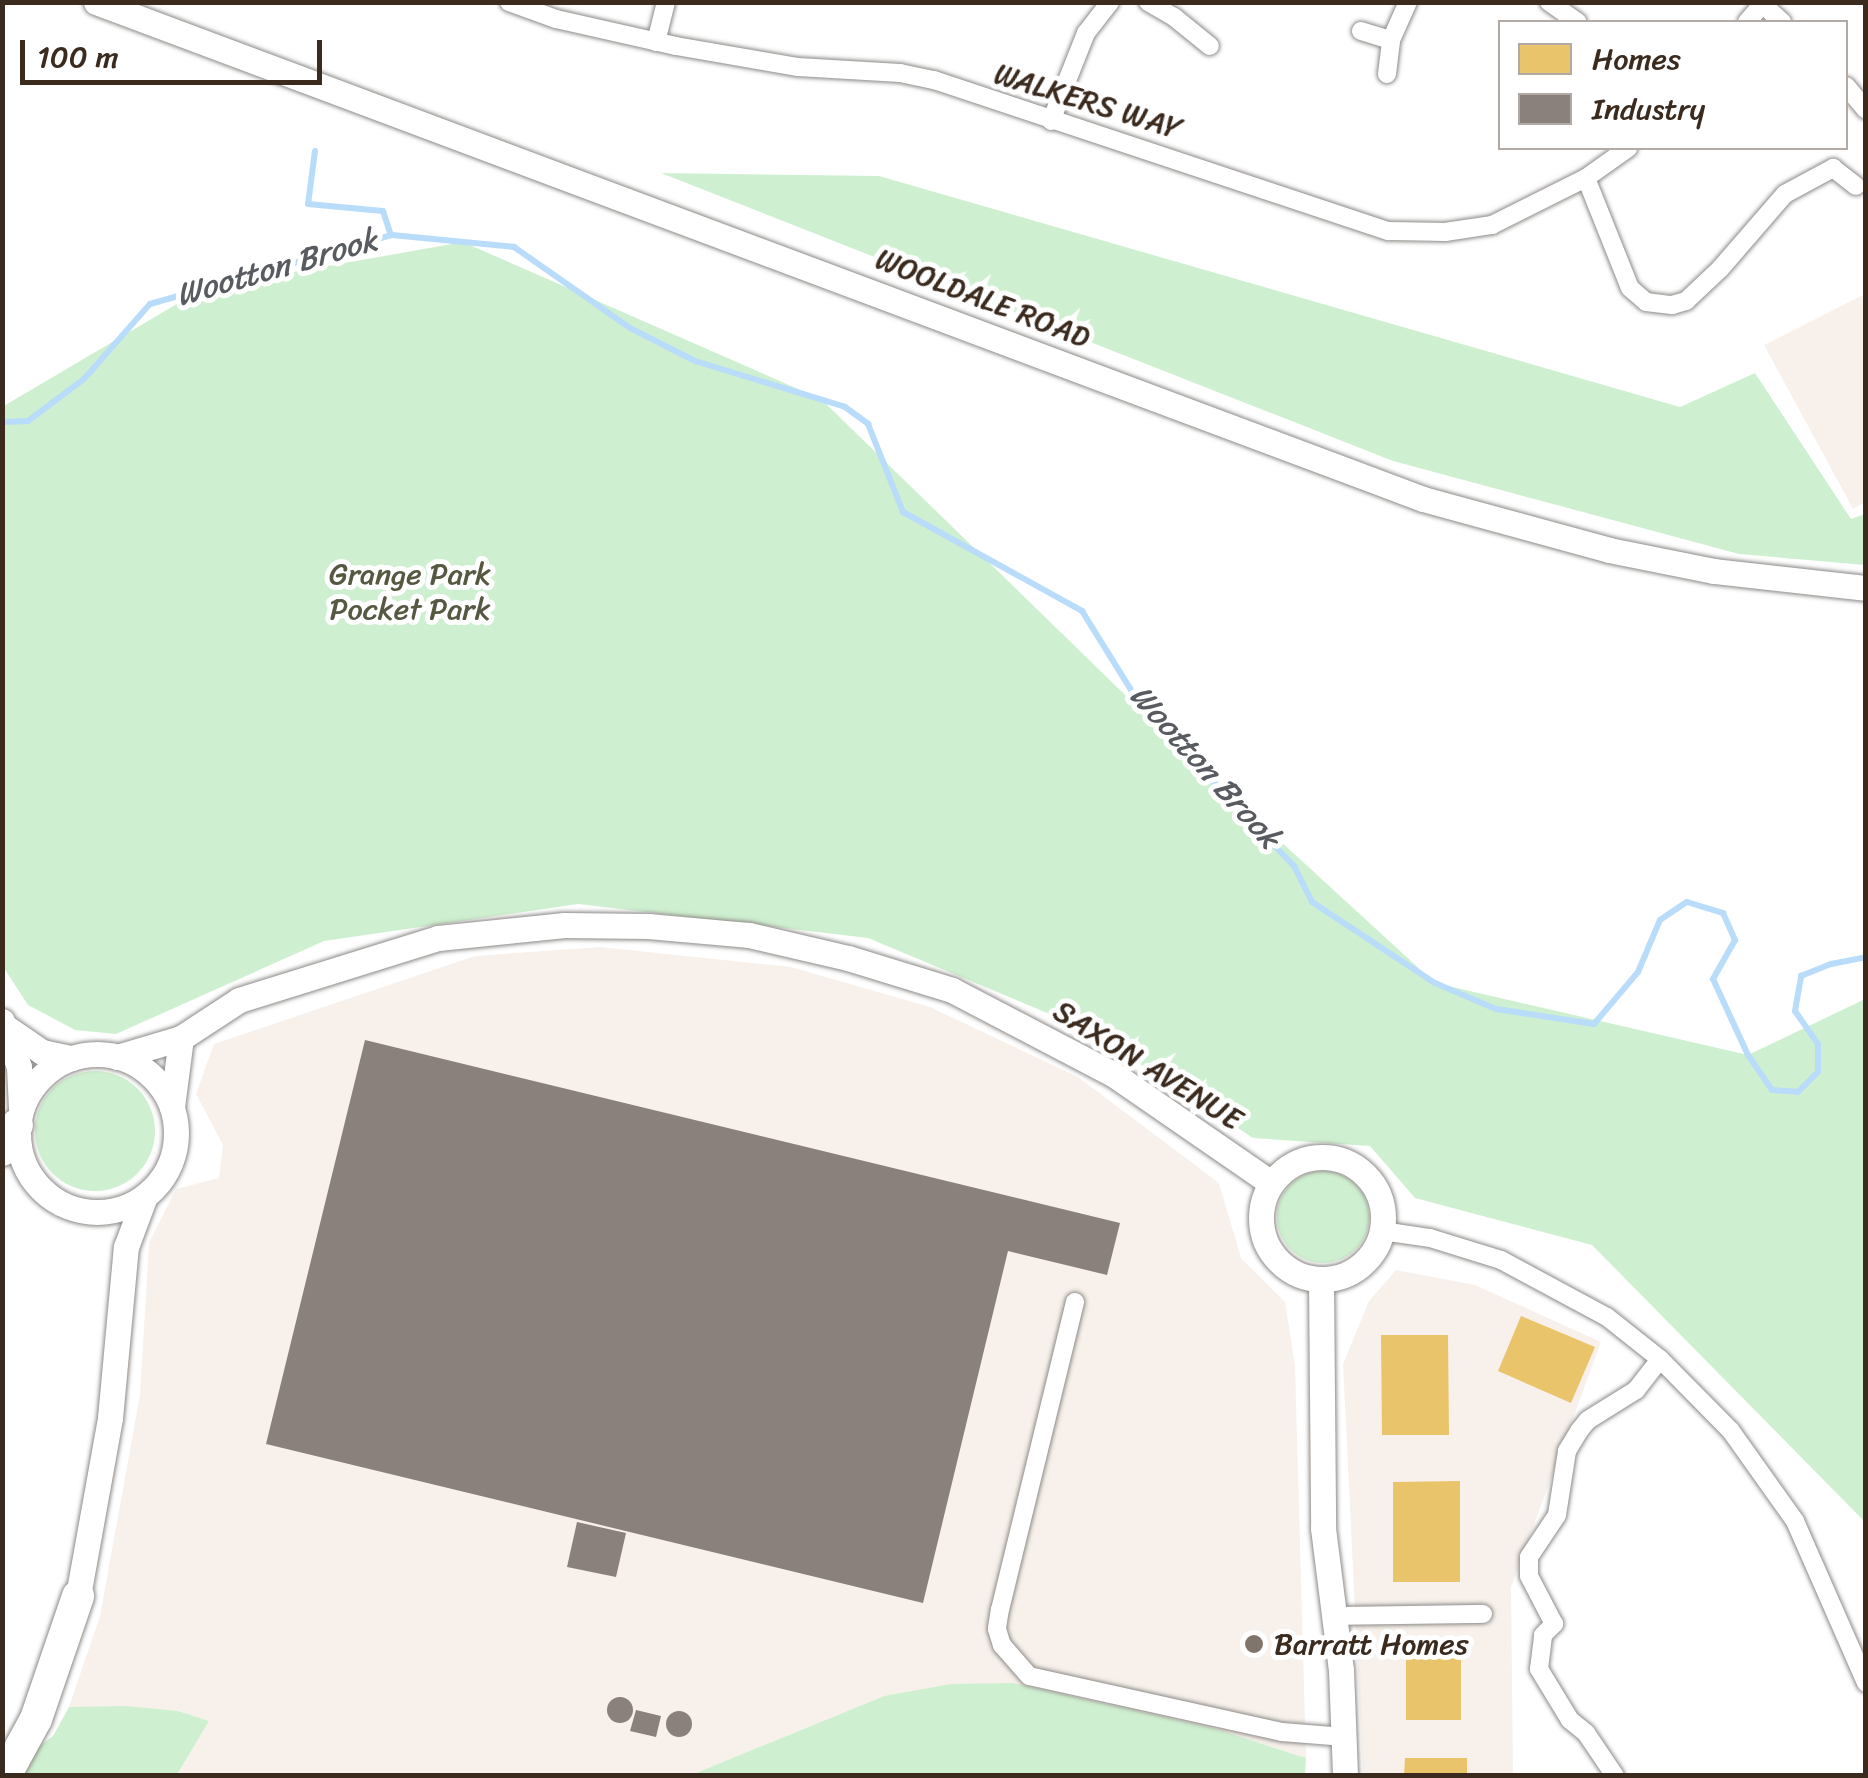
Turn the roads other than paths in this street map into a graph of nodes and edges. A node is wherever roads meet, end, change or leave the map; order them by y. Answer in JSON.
{"nodes":[{"id":1,"x":96,"y":2,"type":"edge"},
{"id":2,"x":509,"y":2,"type":"edge"},
{"id":3,"x":666,"y":2,"type":"edge"},
{"id":4,"x":1110,"y":2,"type":"edge"},
{"id":5,"x":1148,"y":2,"type":"edge"},
{"id":6,"x":1408,"y":2,"type":"edge"},
{"id":7,"x":1549,"y":2,"type":"edge"},
{"id":8,"x":1575,"y":20,"type":"edge"},
{"id":9,"x":1361,"y":31,"type":"dead end"},
{"id":10,"x":1391,"y":40,"type":"junction"},
{"id":11,"x":656,"y":42,"type":"junction"},
{"id":12,"x":1210,"y":46,"type":"dead end"},
{"id":13,"x":1387,"y":74,"type":"dead end"},
{"id":14,"x":1051,"y":121,"type":"junction"},
{"id":15,"x":1625,"y":150,"type":"edge"},
{"id":16,"x":1586,"y":178,"type":"junction"},
{"id":17,"x":1856,"y":186,"type":"dead end"},
{"id":18,"x":1866,"y":588,"type":"edge"},
{"id":19,"x":5,"y":1024,"type":"edge"},
{"id":20,"x":181,"y":1038,"type":"junction"},
{"id":21,"x":117,"y":1057,"type":"junction"},
{"id":22,"x":71,"y":1058,"type":"junction"},
{"id":23,"x":172,"y":1108,"type":"junction"},
{"id":24,"x":14,"y":1128,"type":"edge"},
{"id":25,"x":1271,"y":1183,"type":"junction"},
{"id":26,"x":144,"y":1196,"type":"junction"},
{"id":27,"x":1382,"y":1231,"type":"junction"},
{"id":28,"x":1321,"y":1279,"type":"junction"},
{"id":29,"x":1075,"y":1302,"type":"dead end"},
{"id":30,"x":1660,"y":1358,"type":"junction"},
{"id":31,"x":78,"y":1596,"type":"joint"},
{"id":32,"x":1482,"y":1614,"type":"dead end"},
{"id":33,"x":1334,"y":1616,"type":"junction"},
{"id":34,"x":1866,"y":1683,"type":"edge"},
{"id":35,"x":1345,"y":1738,"type":"junction"},
{"id":36,"x":6,"y":1776,"type":"edge"},
{"id":37,"x":1345,"y":1776,"type":"edge"},
{"id":38,"x":1615,"y":1776,"type":"edge"}],
"edges":[{"from":1,"to":18,"type":"street","name":"WOOLDALE ROAD"},
{"from":2,"to":11,"type":"street","name":"WALKERS WAY"},
{"from":3,"to":11,"type":"street"},
{"from":4,"to":14,"type":"street"},
{"from":5,"to":12,"type":"street"},
{"from":6,"to":10,"type":"street"},
{"from":7,"to":8,"type":"street"},
{"from":9,"to":10,"type":"street"},
{"from":10,"to":13,"type":"street"},
{"from":11,"to":14,"type":"street","name":"WALKERS WAY"},
{"from":14,"to":16,"type":"street","name":"WALKERS WAY"},
{"from":15,"to":16,"type":"street","name":"WALKERS WAY"},
{"from":16,"to":17,"type":"street"},
{"from":19,"to":22,"type":"street"},
{"from":19,"to":24,"type":"street"},
{"from":20,"to":21,"type":"street","name":"SAXON AVENUE"},
{"from":20,"to":23,"type":"street"},
{"from":20,"to":25,"type":"street","name":"SAXON AVENUE"},
{"from":21,"to":22,"type":"street"},
{"from":21,"to":23,"type":"street"},
{"from":22,"to":24,"type":"street"},
{"from":23,"to":26,"type":"street"},
{"from":24,"to":26,"type":"street"},
{"from":25,"to":27,"type":"street"},
{"from":25,"to":28,"type":"street"},
{"from":26,"to":31,"type":"street"},
{"from":27,"to":28,"type":"street"},
{"from":27,"to":30,"type":"street"},
{"from":28,"to":33,"type":"street"},
{"from":29,"to":35,"type":"street"},
{"from":30,"to":34,"type":"street"},
{"from":30,"to":38,"type":"street"},
{"from":31,"to":36,"type":"highway"},
{"from":32,"to":33,"type":"street"},
{"from":33,"to":35,"type":"street"},
{"from":35,"to":37,"type":"street"}]}
